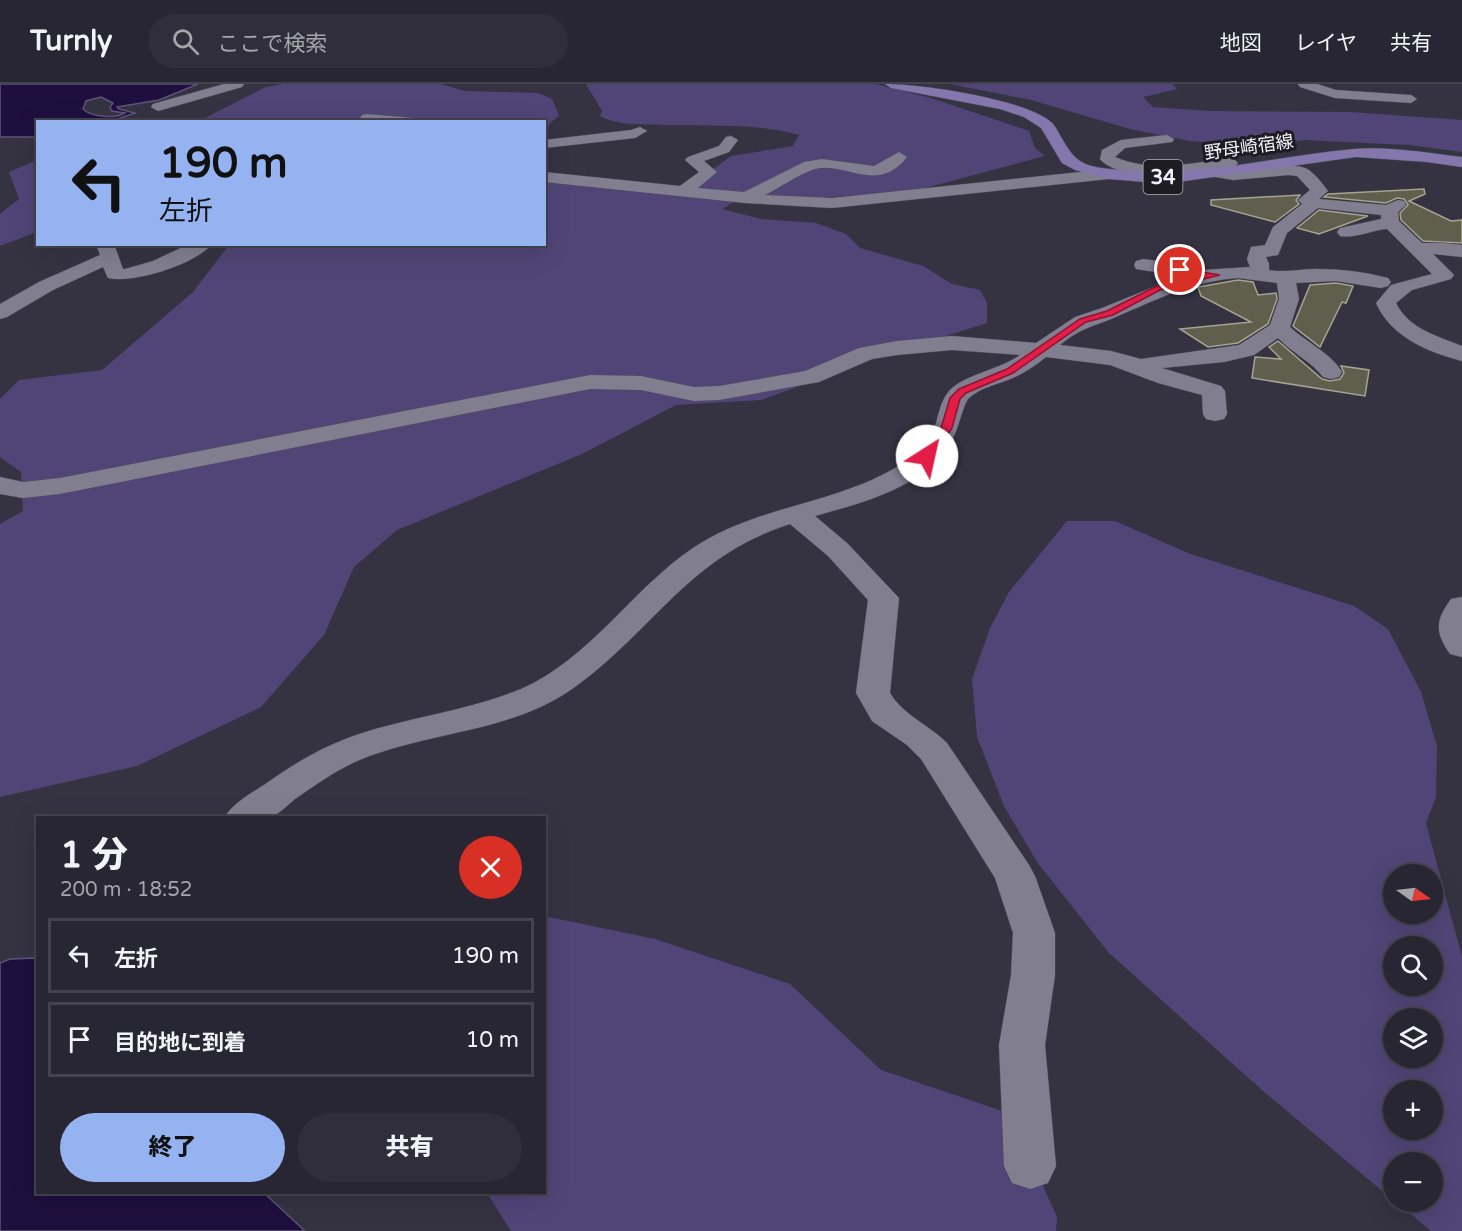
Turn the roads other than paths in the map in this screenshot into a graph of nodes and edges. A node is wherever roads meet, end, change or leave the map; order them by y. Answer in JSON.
{"nodes":[{"id":1,"x":238,"y":84,"type":"edge"},
{"id":2,"x":891,"y":84,"type":"edge"},
{"id":3,"x":1304,"y":84,"type":"edge"},
{"id":4,"x":1411,"y":99,"type":"dead end"},
{"id":5,"x":158,"y":107,"type":"dead end"},
{"id":6,"x":367,"y":118,"type":"dead end"},
{"id":7,"x":390,"y":120,"type":"edge"},
{"id":8,"x":640,"y":131,"type":"dead end"},
{"id":9,"x":1167,"y":139,"type":"dead end"},
{"id":10,"x":731,"y":140,"type":"dead end"},
{"id":11,"x":546,"y":144,"type":"edge"},
{"id":12,"x":899,"y":157,"type":"dead end"},
{"id":13,"x":1462,"y":162,"type":"edge"},
{"id":14,"x":1277,"y":163,"type":"junction"},
{"id":15,"x":1209,"y":172,"type":"junction"},
{"id":16,"x":1109,"y":174,"type":"junction"},
{"id":17,"x":546,"y":177,"type":"edge"},
{"id":18,"x":684,"y":191,"type":"junction"},
{"id":19,"x":745,"y":198,"type":"junction"},
{"id":20,"x":1314,"y":202,"type":"junction"},
{"id":21,"x":1393,"y":213,"type":"junction"},
{"id":22,"x":1346,"y":232,"type":"dead end"},
{"id":23,"x":199,"y":247,"type":"edge"},
{"id":24,"x":1417,"y":249,"type":"junction"},
{"id":25,"x":107,"y":251,"type":"edge"},
{"id":26,"x":1462,"y":251,"type":"edge"},
{"id":27,"x":1143,"y":266,"type":"dead end"},
{"id":28,"x":1258,"y":274,"type":"junction"},
{"id":29,"x":1216,"y":275,"type":"junction"},
{"id":30,"x":1462,"y":278,"type":"edge"},
{"id":31,"x":1286,"y":279,"type":"junction"},
{"id":32,"x":1435,"y":279,"type":"junction"},
{"id":33,"x":141,"y":289,"type":"dead end"},
{"id":34,"x":1384,"y":295,"type":"junction"},
{"id":35,"x":0,"y":313,"type":"edge"},
{"id":36,"x":1279,"y":328,"type":"junction"},
{"id":37,"x":1042,"y":350,"type":"junction"},
{"id":38,"x":1462,"y":354,"type":"edge"},
{"id":39,"x":1139,"y":366,"type":"junction"},
{"id":40,"x":1331,"y":372,"type":"dead end"},
{"id":41,"x":1215,"y":414,"type":"dead end"},
{"id":42,"x":0,"y":485,"type":"edge"},
{"id":43,"x":794,"y":513,"type":"junction"},
{"id":44,"x":1462,"y":606,"type":"edge"},
{"id":45,"x":1462,"y":647,"type":"edge"},
{"id":46,"x":246,"y":816,"type":"edge"},
{"id":47,"x":1030,"y":1166,"type":"dead end"}],
"edges":[{"from":1,"to":5,"type":"street"},
{"from":2,"to":16,"type":"main road","name":"野母崎宿線","number":"34"},
{"from":3,"to":4,"type":"street"},
{"from":6,"to":7,"type":"street"},
{"from":8,"to":11,"type":"street"},
{"from":9,"to":14,"type":"street"},
{"from":10,"to":18,"type":"street"},
{"from":12,"to":19,"type":"street"},
{"from":13,"to":14,"type":"main road","name":"野母崎宿線","number":"34"},
{"from":14,"to":15,"type":"main road","name":"野母崎宿線","number":"34"},
{"from":15,"to":16,"type":"main road","name":"野母崎宿線","number":"34"},
{"from":15,"to":20,"type":"street"},
{"from":16,"to":19,"type":"street"},
{"from":17,"to":18,"type":"street"},
{"from":18,"to":19,"type":"street"},
{"from":20,"to":21,"type":"street"},
{"from":20,"to":28,"type":"street"},
{"from":21,"to":22,"type":"street"},
{"from":21,"to":24,"type":"street"},
{"from":23,"to":25,"type":"street"},
{"from":23,"to":33,"type":"street"},
{"from":24,"to":26,"type":"street"},
{"from":24,"to":32,"type":"street"},
{"from":25,"to":35,"type":"street"},
{"from":27,"to":29,"type":"street"},
{"from":28,"to":29,"type":"street"},
{"from":28,"to":31,"type":"street"},
{"from":29,"to":37,"type":"street"},
{"from":30,"to":32,"type":"street"},
{"from":31,"to":34,"type":"street"},
{"from":31,"to":36,"type":"street"},
{"from":32,"to":34,"type":"street"},
{"from":34,"to":38,"type":"street"},
{"from":36,"to":39,"type":"street"},
{"from":36,"to":40,"type":"street"},
{"from":37,"to":39,"type":"street"},
{"from":37,"to":42,"type":"street"},
{"from":37,"to":43,"type":"street"},
{"from":39,"to":41,"type":"street"},
{"from":43,"to":46,"type":"street"},
{"from":43,"to":47,"type":"street"},
{"from":44,"to":45,"type":"street"}]}
